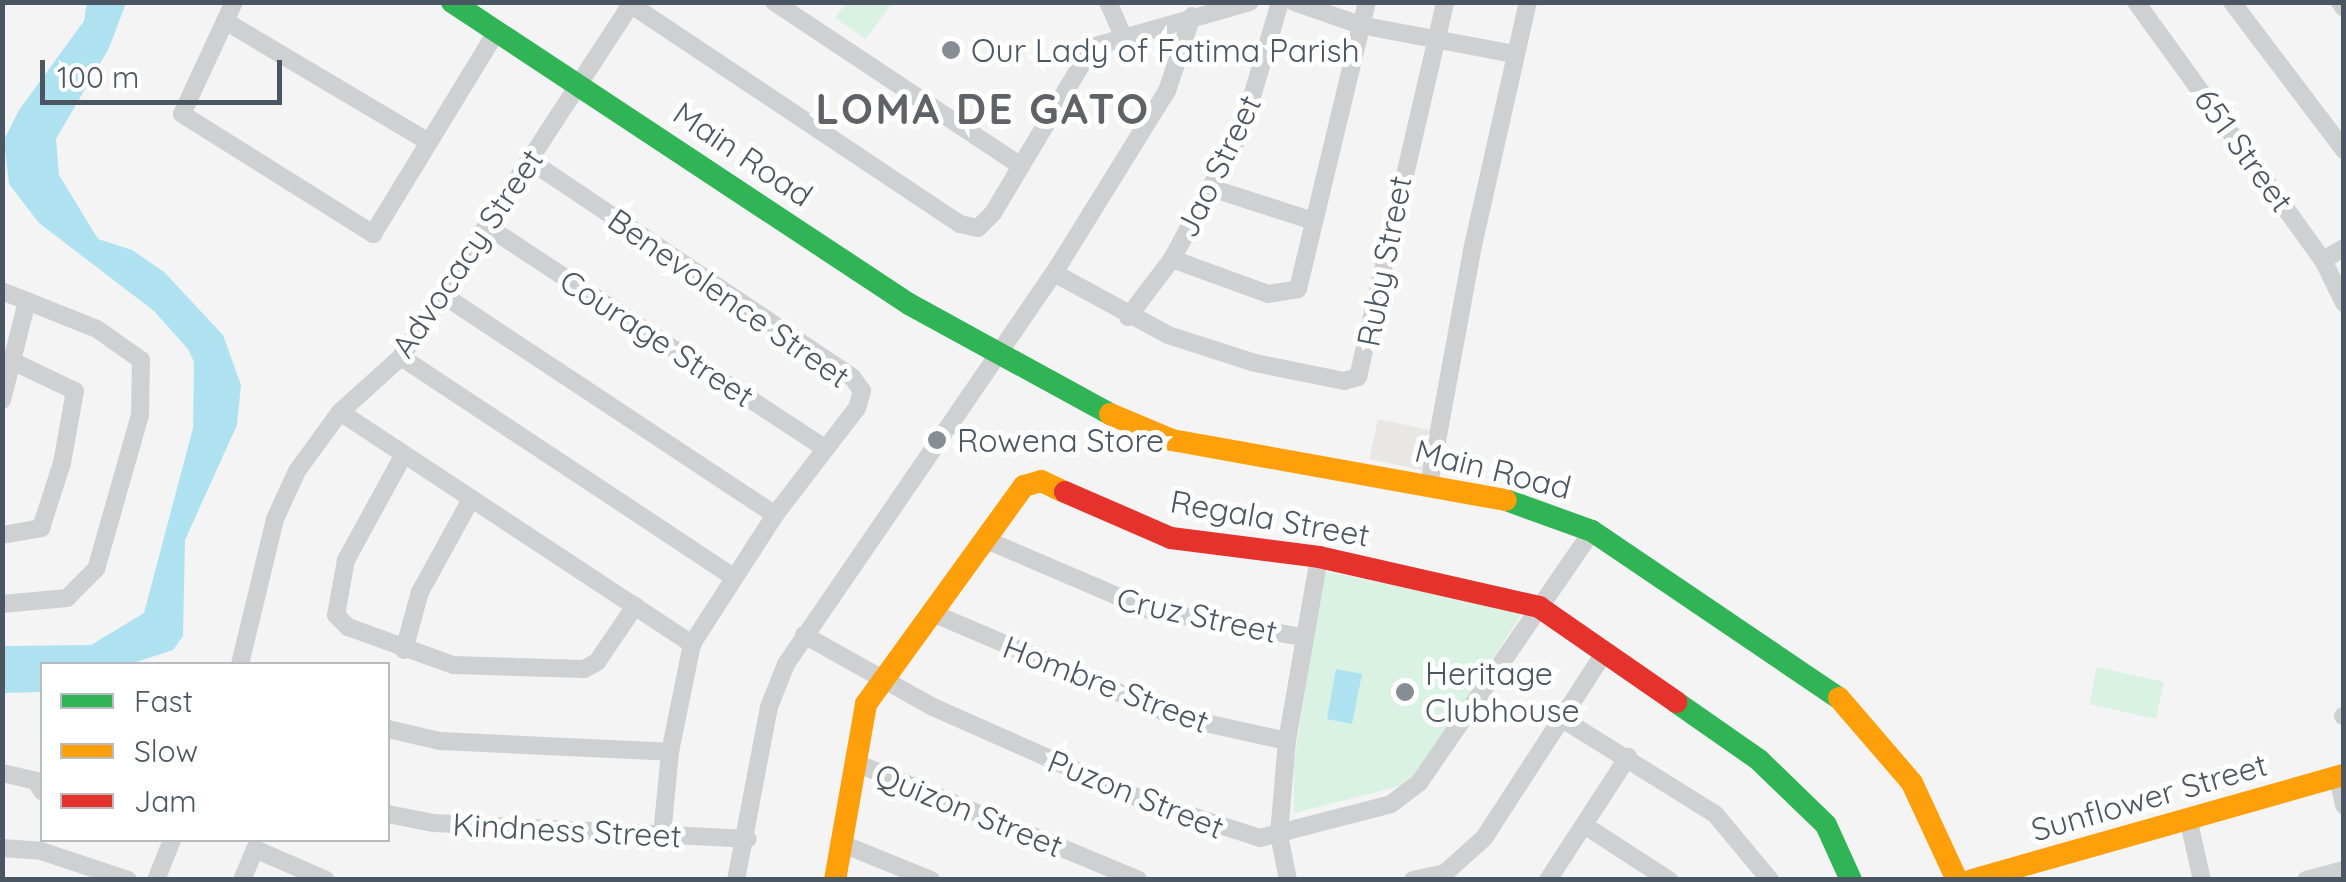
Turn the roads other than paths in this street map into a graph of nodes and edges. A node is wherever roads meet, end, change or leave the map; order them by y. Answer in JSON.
{"nodes":[{"id":1,"x":234,"y":2,"type":"edge"},
{"id":2,"x":452,"y":2,"type":"edge"},
{"id":3,"x":1108,"y":2,"type":"edge"},
{"id":4,"x":1250,"y":2,"type":"edge"},
{"id":5,"x":1280,"y":2,"type":"edge"},
{"id":6,"x":1294,"y":2,"type":"edge"},
{"id":7,"x":1366,"y":2,"type":"edge"},
{"id":8,"x":1445,"y":2,"type":"edge"},
{"id":9,"x":1528,"y":2,"type":"edge"},
{"id":10,"x":2136,"y":2,"type":"edge"},
{"id":11,"x":2232,"y":2,"type":"edge"},
{"id":12,"x":630,"y":3,"type":"edge"},
{"id":13,"x":782,"y":4,"type":"edge"},
{"id":14,"x":1192,"y":16,"type":"junction"},
{"id":15,"x":225,"y":21,"type":"junction"},
{"id":16,"x":1360,"y":25,"type":"junction"},
{"id":17,"x":497,"y":31,"type":"junction"},
{"id":18,"x":1123,"y":35,"type":"junction"},
{"id":19,"x":1436,"y":36,"type":"junction"},
{"id":20,"x":1513,"y":54,"type":"junction"},
{"id":21,"x":579,"y":84,"type":"junction"},
{"id":22,"x":429,"y":142,"type":"junction"},
{"id":23,"x":2344,"y":150,"type":"edge"},
{"id":24,"x":529,"y":160,"type":"junction"},
{"id":25,"x":1022,"y":166,"type":"junction"},
{"id":26,"x":1211,"y":188,"type":"junction"},
{"id":27,"x":1310,"y":220,"type":"junction"},
{"id":28,"x":488,"y":226,"type":"junction"},
{"id":29,"x":2344,"y":248,"type":"edge"},
{"id":30,"x":1172,"y":259,"type":"junction"},
{"id":31,"x":2323,"y":260,"type":"junction"},
{"id":32,"x":1054,"y":273,"type":"junction"},
{"id":33,"x":2,"y":290,"type":"edge"},
{"id":34,"x":443,"y":295,"type":"junction"},
{"id":35,"x":27,"y":301,"type":"junction"},
{"id":36,"x":2344,"y":303,"type":"edge"},
{"id":37,"x":1128,"y":317,"type":"junction"},
{"id":38,"x":400,"y":356,"type":"junction"},
{"id":39,"x":999,"y":359,"type":"junction"},
{"id":40,"x":12,"y":361,"type":"junction"},
{"id":41,"x":2,"y":400,"type":"edge"},
{"id":42,"x":340,"y":412,"type":"junction"},
{"id":43,"x":826,"y":449,"type":"junction"},
{"id":44,"x":403,"y":456,"type":"junction"},
{"id":45,"x":1429,"y":485,"type":"junction"},
{"id":46,"x":470,"y":501,"type":"junction"},
{"id":47,"x":776,"y":515,"type":"junction"},
{"id":48,"x":1592,"y":530,"type":"junction"},
{"id":49,"x":2,"y":535,"type":"edge"},
{"id":50,"x":984,"y":539,"type":"junction"},
{"id":51,"x":1319,"y":557,"type":"junction"},
{"id":52,"x":734,"y":578,"type":"junction"},
{"id":53,"x":2,"y":604,"type":"edge"},
{"id":54,"x":635,"y":606,"type":"junction"},
{"id":55,"x":1539,"y":606,"type":"junction"},
{"id":56,"x":930,"y":612,"type":"junction"},
{"id":57,"x":804,"y":636,"type":"junction"},
{"id":58,"x":1302,"y":637,"type":"junction"},
{"id":59,"x":692,"y":644,"type":"junction"},
{"id":60,"x":404,"y":650,"type":"junction"},
{"id":61,"x":1604,"y":653,"type":"junction"},
{"id":62,"x":242,"y":662,"type":"edge"},
{"id":63,"x":880,"y":682,"type":"junction"},
{"id":64,"x":1564,"y":720,"type":"junction"},
{"id":65,"x":390,"y":729,"type":"edge"},
{"id":66,"x":1286,"y":741,"type":"junction"},
{"id":67,"x":670,"y":752,"type":"junction"},
{"id":68,"x":1628,"y":757,"type":"junction"},
{"id":69,"x":854,"y":762,"type":"junction"},
{"id":70,"x":2,"y":773,"type":"edge"},
{"id":71,"x":2340,"y":776,"type":"edge"},
{"id":72,"x":40,"y":788,"type":"edge"},
{"id":73,"x":2344,"y":805,"type":"edge"},
{"id":74,"x":390,"y":814,"type":"edge"},
{"id":75,"x":2188,"y":818,"type":"junction"},
{"id":76,"x":1587,"y":827,"type":"junction"},
{"id":77,"x":1279,"y":834,"type":"junction"},
{"id":78,"x":662,"y":835,"type":"junction"},
{"id":79,"x":748,"y":838,"type":"junction"},
{"id":80,"x":41,"y":842,"type":"edge"},
{"id":81,"x":171,"y":842,"type":"edge"},
{"id":82,"x":845,"y":845,"type":"junction"},
{"id":83,"x":2,"y":848,"type":"edge"},
{"id":84,"x":41,"y":852,"type":"junction"},
{"id":85,"x":2344,"y":870,"type":"edge"},
{"id":86,"x":73,"y":871,"type":"edge"},
{"id":87,"x":2041,"y":871,"type":"edge"},
{"id":88,"x":325,"y":879,"type":"edge"},
{"id":89,"x":128,"y":880,"type":"edge"},
{"id":90,"x":156,"y":880,"type":"edge"},
{"id":91,"x":242,"y":880,"type":"edge"},
{"id":92,"x":736,"y":880,"type":"edge"},
{"id":93,"x":835,"y":880,"type":"edge"},
{"id":94,"x":931,"y":880,"type":"edge"},
{"id":95,"x":1139,"y":880,"type":"edge"},
{"id":96,"x":1288,"y":880,"type":"edge"},
{"id":97,"x":1413,"y":880,"type":"edge"},
{"id":98,"x":1548,"y":880,"type":"edge"},
{"id":99,"x":1669,"y":880,"type":"edge"},
{"id":100,"x":1770,"y":880,"type":"edge"},
{"id":101,"x":1851,"y":880,"type":"edge"},
{"id":102,"x":1957,"y":880,"type":"edge"},
{"id":103,"x":1972,"y":880,"type":"edge"},
{"id":104,"x":2202,"y":880,"type":"edge"},
{"id":105,"x":2306,"y":880,"type":"edge"}],
"edges":[{"from":1,"to":15,"type":"street"},
{"from":2,"to":17,"type":"main road","name":"Main Road"},
{"from":3,"to":18,"type":"street"},
{"from":4,"to":14,"type":"street"},
{"from":5,"to":26,"type":"street","name":"Jao Street"},
{"from":6,"to":16,"type":"street"},
{"from":7,"to":16,"type":"street"},
{"from":8,"to":19,"type":"street","name":"Ruby Street"},
{"from":9,"to":20,"type":"street"},
{"from":10,"to":31,"type":"street","name":"651 Street"},
{"from":11,"to":23,"type":"street"},
{"from":12,"to":21,"type":"street","name":"Advocacy Street"},
{"from":12,"to":25,"type":"street"},
{"from":13,"to":25,"type":"street"},
{"from":14,"to":18,"type":"street"},
{"from":14,"to":32,"type":"street"},
{"from":15,"to":22,"type":"street"},
{"from":15,"to":22,"type":"street"},
{"from":16,"to":19,"type":"street"},
{"from":16,"to":27,"type":"street"},
{"from":17,"to":21,"type":"main road","name":"Main Road"},
{"from":17,"to":22,"type":"street"},
{"from":18,"to":25,"type":"street"},
{"from":19,"to":20,"type":"street"},
{"from":19,"to":37,"type":"street","name":"Ruby Street"},
{"from":20,"to":45,"type":"street"},
{"from":21,"to":24,"type":"street","name":"Advocacy Street"},
{"from":21,"to":39,"type":"main road","name":"Main Road"},
{"from":24,"to":28,"type":"street","name":"Advocacy Street"},
{"from":24,"to":43,"type":"street","name":"Benevolence Street"},
{"from":26,"to":27,"type":"street"},
{"from":26,"to":30,"type":"street","name":"Jao Street"},
{"from":27,"to":30,"type":"street"},
{"from":28,"to":34,"type":"street","name":"Advocacy Street"},
{"from":28,"to":43,"type":"street","name":"Courage Street"},
{"from":29,"to":31,"type":"street"},
{"from":30,"to":37,"type":"street","name":"Jao Street"},
{"from":31,"to":36,"type":"street","name":"651 Street"},
{"from":32,"to":37,"type":"street","name":"Ruby Street"},
{"from":32,"to":39,"type":"street"},
{"from":33,"to":35,"type":"street"},
{"from":34,"to":38,"type":"street","name":"Advocacy Street"},
{"from":34,"to":47,"type":"street"},
{"from":35,"to":40,"type":"street"},
{"from":35,"to":53,"type":"street"},
{"from":38,"to":42,"type":"street","name":"Advocacy Street"},
{"from":38,"to":52,"type":"street"},
{"from":39,"to":45,"type":"main road","name":"Main Road"},
{"from":39,"to":57,"type":"street"},
{"from":40,"to":41,"type":"street"},
{"from":40,"to":49,"type":"street"},
{"from":42,"to":44,"type":"street"},
{"from":42,"to":62,"type":"street","name":"Advocacy Street"},
{"from":43,"to":47,"type":"street","name":"Benevolence Street"},
{"from":44,"to":46,"type":"street"},
{"from":44,"to":60,"type":"street"},
{"from":45,"to":48,"type":"main road","name":"Main Road"},
{"from":46,"to":54,"type":"street"},
{"from":46,"to":60,"type":"street"},
{"from":47,"to":52,"type":"street","name":"Benevolence Street"},
{"from":48,"to":55,"type":"street","name":"Puzon Street"},
{"from":48,"to":102,"type":"main road","name":"Main Road"},
{"from":50,"to":51,"type":"main road","name":"Regala Street"},
{"from":50,"to":56,"type":"main road","name":"Regala Street"},
{"from":50,"to":58,"type":"street","name":"Cruz Street"},
{"from":51,"to":55,"type":"main road","name":"Regala Street"},
{"from":51,"to":58,"type":"street"},
{"from":52,"to":59,"type":"street","name":"Benevolence Street"},
{"from":54,"to":59,"type":"street"},
{"from":54,"to":60,"type":"street"},
{"from":55,"to":61,"type":"main road","name":"Regala Street"},
{"from":55,"to":77,"type":"street","name":"Puzon Street"},
{"from":56,"to":63,"type":"main road","name":"Regala Street"},
{"from":56,"to":66,"type":"street","name":"Hombre Street"},
{"from":57,"to":63,"type":"street","name":"Puzon Street"},
{"from":57,"to":79,"type":"street"},
{"from":58,"to":66,"type":"street"},
{"from":59,"to":67,"type":"street","name":"Benevolence Street"},
{"from":61,"to":64,"type":"street"},
{"from":61,"to":101,"type":"main road","name":"Regala Street"},
{"from":63,"to":69,"type":"main road","name":"Regala Street"},
{"from":63,"to":77,"type":"street","name":"Puzon Street"},
{"from":64,"to":68,"type":"street"},
{"from":64,"to":97,"type":"street"},
{"from":65,"to":67,"type":"street"},
{"from":66,"to":77,"type":"street"},
{"from":67,"to":78,"type":"street","name":"Benevolence Street"},
{"from":68,"to":76,"type":"street"},
{"from":68,"to":100,"type":"street"},
{"from":69,"to":82,"type":"main road","name":"Regala Street"},
{"from":69,"to":95,"type":"street","name":"Quizon Street"},
{"from":70,"to":72,"type":"street"},
{"from":71,"to":73,"type":"street"},
{"from":71,"to":75,"type":"main road","name":"Sunflower Street"},
{"from":74,"to":78,"type":"street","name":"Kindness Street"},
{"from":75,"to":87,"type":"main road","name":"Sunflower Street"},
{"from":75,"to":104,"type":"street"},
{"from":76,"to":98,"type":"street"},
{"from":76,"to":99,"type":"street"},
{"from":77,"to":96,"type":"street"},
{"from":78,"to":79,"type":"street","name":"Kindness Street"},
{"from":79,"to":92,"type":"street"},
{"from":80,"to":84,"type":"street"},
{"from":81,"to":90,"type":"street"},
{"from":82,"to":93,"type":"main road","name":"Regala Street"},
{"from":82,"to":94,"type":"street"},
{"from":83,"to":84,"type":"street"},
{"from":84,"to":86,"type":"street"},
{"from":85,"to":105,"type":"street"},
{"from":86,"to":89,"type":"street"},
{"from":87,"to":103,"type":"main road","name":"Sunflower Street"},
{"from":88,"to":91,"type":"street"}]}
